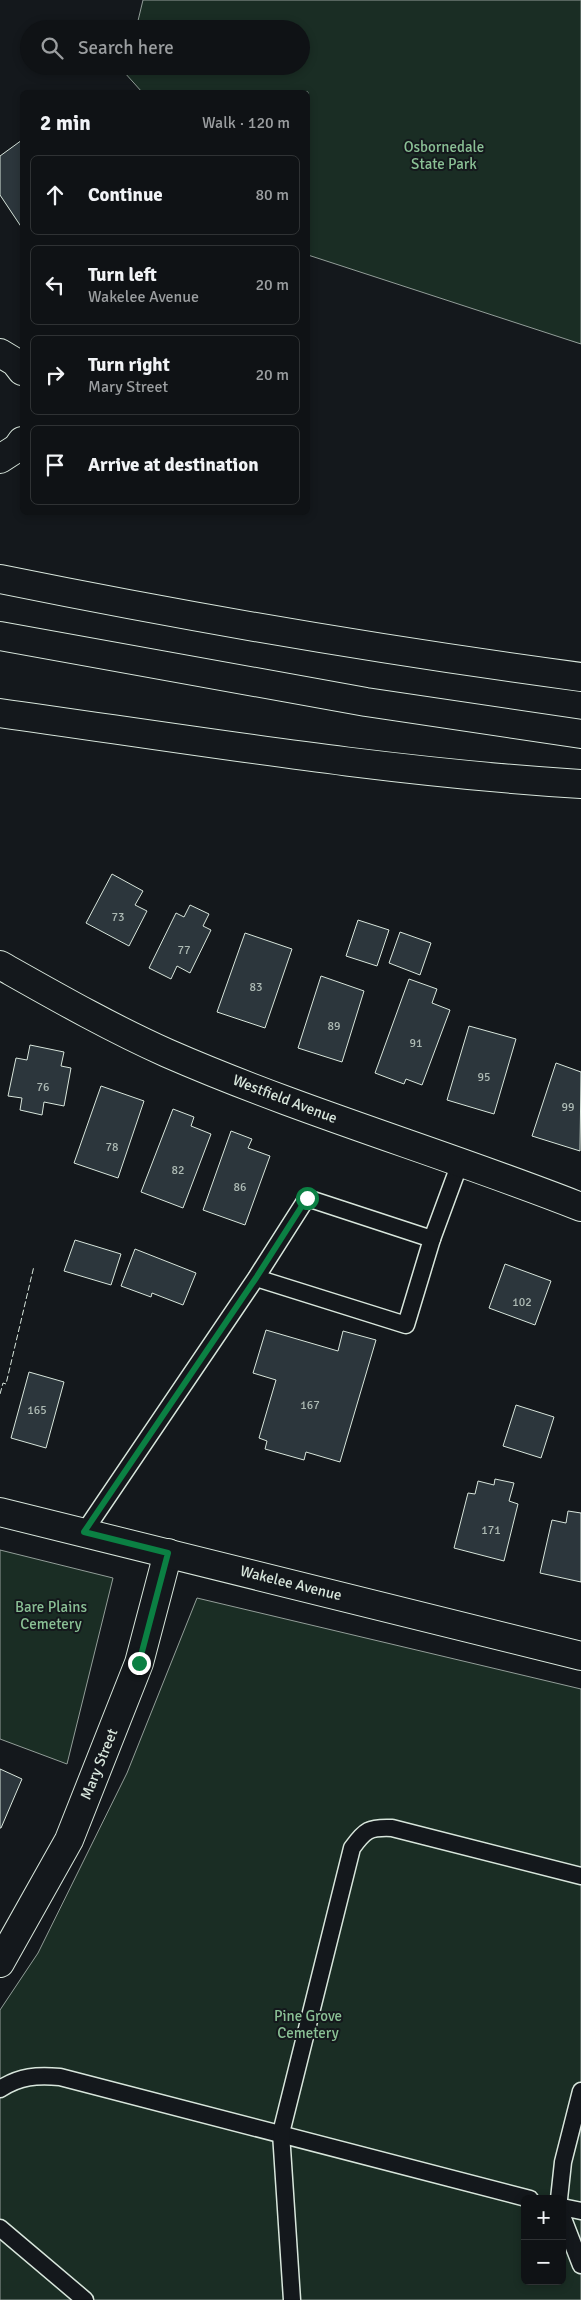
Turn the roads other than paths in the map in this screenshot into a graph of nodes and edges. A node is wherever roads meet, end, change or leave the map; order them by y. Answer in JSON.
{"nodes":[{"id":1,"x":0,"y":353,"type":"edge"},
{"id":2,"x":20,"y":370,"type":"edge"},
{"id":3,"x":20,"y":444,"type":"edge"},
{"id":4,"x":0,"y":459,"type":"edge"},
{"id":5,"x":0,"y":579,"type":"edge"},
{"id":6,"x":0,"y":636,"type":"edge"},
{"id":7,"x":581,"y":677,"type":"edge"},
{"id":8,"x":0,"y":713,"type":"edge"},
{"id":9,"x":581,"y":734,"type":"edge"},
{"id":10,"x":581,"y":784,"type":"edge"},
{"id":11,"x":0,"y":964,"type":"edge"},
{"id":12,"x":460,"y":1163,"type":"junction"},
{"id":13,"x":581,"y":1207,"type":"edge"},
{"id":14,"x":432,"y":1239,"type":"junction"},
{"id":15,"x":256,"y":1278,"type":"junction"},
{"id":16,"x":0,"y":1512,"type":"edge"},
{"id":17,"x":84,"y":1532,"type":"junction"},
{"id":18,"x":168,"y":1553,"type":"junction"},
{"id":19,"x":581,"y":1656,"type":"edge"},
{"id":20,"x":581,"y":1876,"type":"edge"},
{"id":21,"x":0,"y":1963,"type":"edge"},
{"id":22,"x":0,"y":2089,"type":"edge"},
{"id":23,"x":581,"y":2091,"type":"edge"},
{"id":24,"x":281,"y":2133,"type":"junction"},
{"id":25,"x":559,"y":2195,"type":"edge"},
{"id":26,"x":521,"y":2197,"type":"edge"},
{"id":27,"x":566,"y":2208,"type":"edge"},
{"id":28,"x":581,"y":2211,"type":"edge"},
{"id":29,"x":566,"y":2226,"type":"edge"},
{"id":30,"x":0,"y":2228,"type":"edge"},
{"id":31,"x":581,"y":2265,"type":"edge"},
{"id":32,"x":85,"y":2300,"type":"edge"},
{"id":33,"x":292,"y":2300,"type":"edge"}],
"edges":[{"from":1,"to":2,"type":"main road"},
{"from":3,"to":4,"type":"main road"},
{"from":5,"to":7,"type":"main road"},
{"from":6,"to":9,"type":"main road"},
{"from":8,"to":10,"type":"main road"},
{"from":11,"to":12,"type":"main road","name":"Westfield Avenue"},
{"from":12,"to":13,"type":"main road","name":"Westfield Avenue"},
{"from":12,"to":14,"type":"lane"},
{"from":14,"to":15,"type":"lane"},
{"from":14,"to":15,"type":"lane"},
{"from":15,"to":17,"type":"lane"},
{"from":16,"to":17,"type":"main road","name":"Wakelee Avenue"},
{"from":17,"to":18,"type":"main road","name":"Wakelee Avenue"},
{"from":18,"to":19,"type":"main road","name":"Wakelee Avenue"},
{"from":18,"to":21,"type":"main road","name":"Mary Street"},
{"from":20,"to":24,"type":"lane"},
{"from":22,"to":24,"type":"lane"},
{"from":23,"to":25,"type":"lane"},
{"from":24,"to":26,"type":"lane"},
{"from":24,"to":33,"type":"lane"},
{"from":27,"to":28,"type":"lane"},
{"from":29,"to":31,"type":"lane"},
{"from":30,"to":32,"type":"lane"}]}
